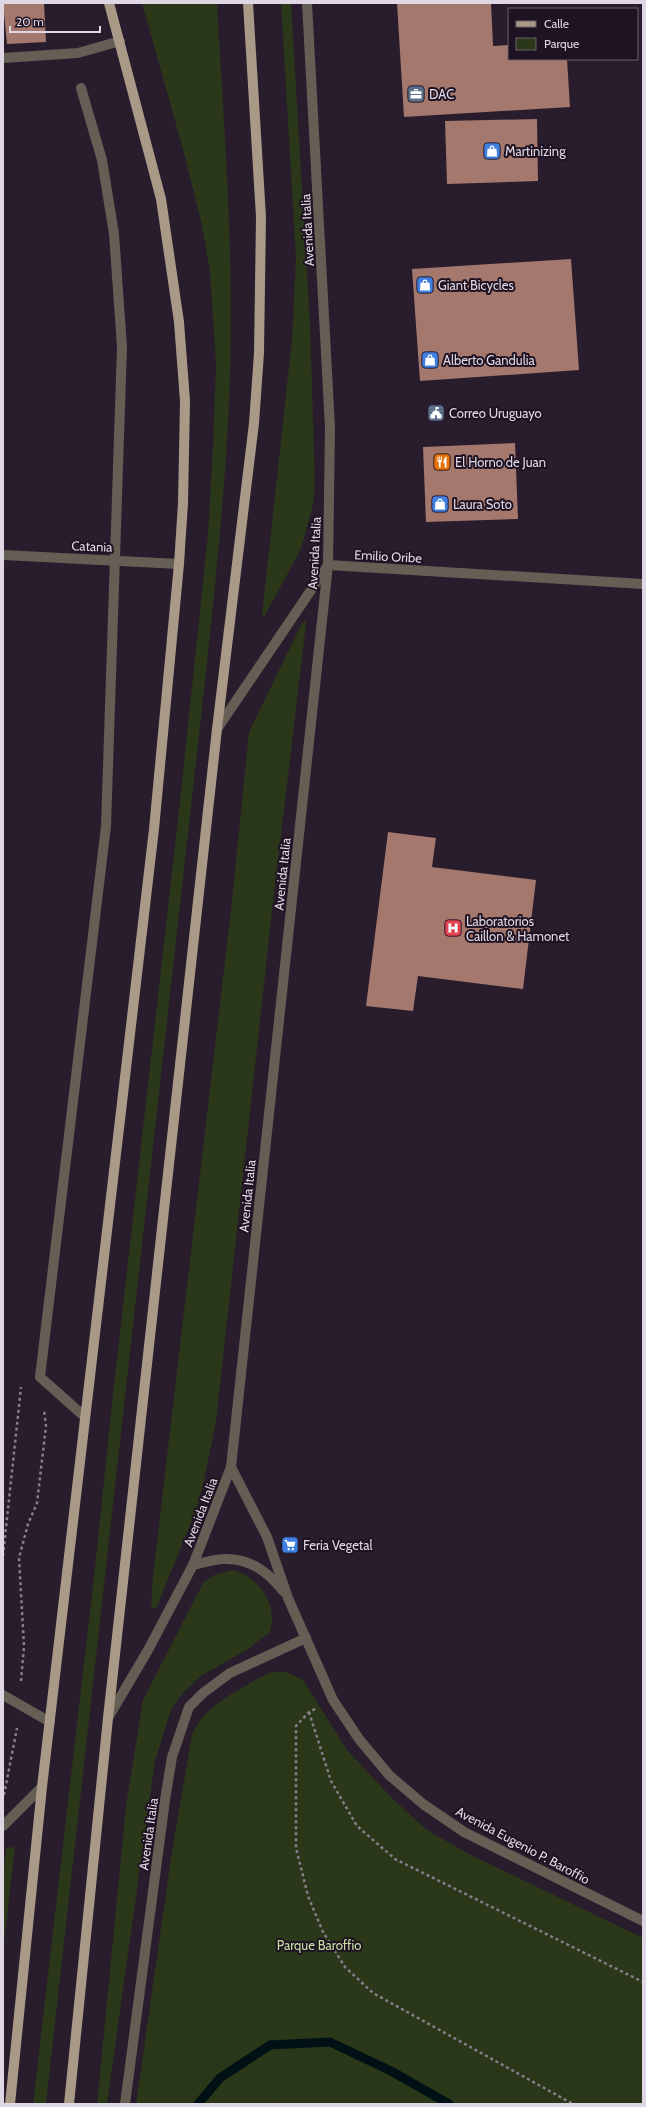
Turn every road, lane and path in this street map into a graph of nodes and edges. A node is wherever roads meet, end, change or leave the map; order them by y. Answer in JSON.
{"nodes":[{"id":1,"x":109,"y":3,"type":"edge"},
{"id":2,"x":248,"y":3,"type":"edge"},
{"id":3,"x":307,"y":3,"type":"edge"},
{"id":4,"x":120,"y":41,"type":"junction"},
{"id":5,"x":3,"y":58,"type":"edge"},
{"id":6,"x":81,"y":88,"type":"dead end"},
{"id":7,"x":3,"y":555,"type":"edge"},
{"id":8,"x":115,"y":559,"type":"junction"},
{"id":9,"x":179,"y":564,"type":"junction"},
{"id":10,"x":328,"y":565,"type":"junction"},
{"id":11,"x":643,"y":584,"type":"edge"},
{"id":12,"x":217,"y":729,"type":"junction"},
{"id":13,"x":40,"y":1377,"type":"junction"},
{"id":14,"x":86,"y":1417,"type":"junction"},
{"id":15,"x":231,"y":1467,"type":"junction"},
{"id":16,"x":3,"y":1556,"type":"edge"},
{"id":17,"x":193,"y":1565,"type":"junction"},
{"id":18,"x":288,"y":1598,"type":"junction"},
{"id":19,"x":306,"y":1638,"type":"junction"},
{"id":20,"x":3,"y":1695,"type":"edge"},
{"id":21,"x":333,"y":1700,"type":"junction"},
{"id":22,"x":19,"y":1705,"type":"junction"},
{"id":23,"x":309,"y":1712,"type":"junction"},
{"id":24,"x":108,"y":1718,"type":"junction"},
{"id":25,"x":50,"y":1722,"type":"junction"},
{"id":26,"x":42,"y":1787,"type":"junction"},
{"id":27,"x":3,"y":1799,"type":"edge"},
{"id":28,"x":3,"y":1826,"type":"edge"},
{"id":29,"x":643,"y":1921,"type":"edge"},
{"id":30,"x":643,"y":1982,"type":"edge"},
{"id":31,"x":10,"y":2104,"type":"edge"},
{"id":32,"x":69,"y":2104,"type":"edge"},
{"id":33,"x":125,"y":2104,"type":"edge"},
{"id":34,"x":573,"y":2104,"type":"edge"}],
"edges":[{"from":1,"to":4,"type":"main road"},
{"from":2,"to":12,"type":"main road","name":"Avenida Italia"},
{"from":3,"to":10,"type":"street","name":"Avenida Italia"},
{"from":4,"to":5,"type":"street"},
{"from":4,"to":9,"type":"main road"},
{"from":6,"to":8,"type":"street"},
{"from":7,"to":8,"type":"street","name":"Catania"},
{"from":8,"to":9,"type":"street","name":"Catania"},
{"from":8,"to":13,"type":"street"},
{"from":9,"to":14,"type":"main road"},
{"from":10,"to":11,"type":"street","name":"Emilio Oribe"},
{"from":10,"to":12,"type":"street"},
{"from":10,"to":15,"type":"street","name":"Avenida Italia"},
{"from":12,"to":24,"type":"main road","name":"Avenida Italia"},
{"from":13,"to":14,"type":"street"},
{"from":13,"to":16,"type":"path"},
{"from":13,"to":22,"type":"path"},
{"from":14,"to":25,"type":"main road"},
{"from":15,"to":17,"type":"street","name":"Avenida Italia"},
{"from":15,"to":18,"type":"street","name":"Avenida Eugenio P. Baroffio"},
{"from":17,"to":18,"type":"street","name":"Avenida Eugenio P. Baroffio"},
{"from":17,"to":24,"type":"street","name":"Avenida Italia"},
{"from":18,"to":19,"type":"street","name":"Avenida Eugenio P. Baroffio"},
{"from":19,"to":21,"type":"street","name":"Avenida Eugenio P. Baroffio"},
{"from":19,"to":33,"type":"street","name":"Avenida Italia"},
{"from":20,"to":22,"type":"street"},
{"from":21,"to":23,"type":"path"},
{"from":21,"to":29,"type":"street","name":"Avenida Eugenio P. Baroffio"},
{"from":22,"to":25,"type":"street"},
{"from":22,"to":27,"type":"path"},
{"from":23,"to":30,"type":"path"},
{"from":23,"to":34,"type":"path"},
{"from":24,"to":32,"type":"main road","name":"Avenida Italia"},
{"from":25,"to":26,"type":"main road"},
{"from":26,"to":28,"type":"street"},
{"from":26,"to":31,"type":"main road"}]}
